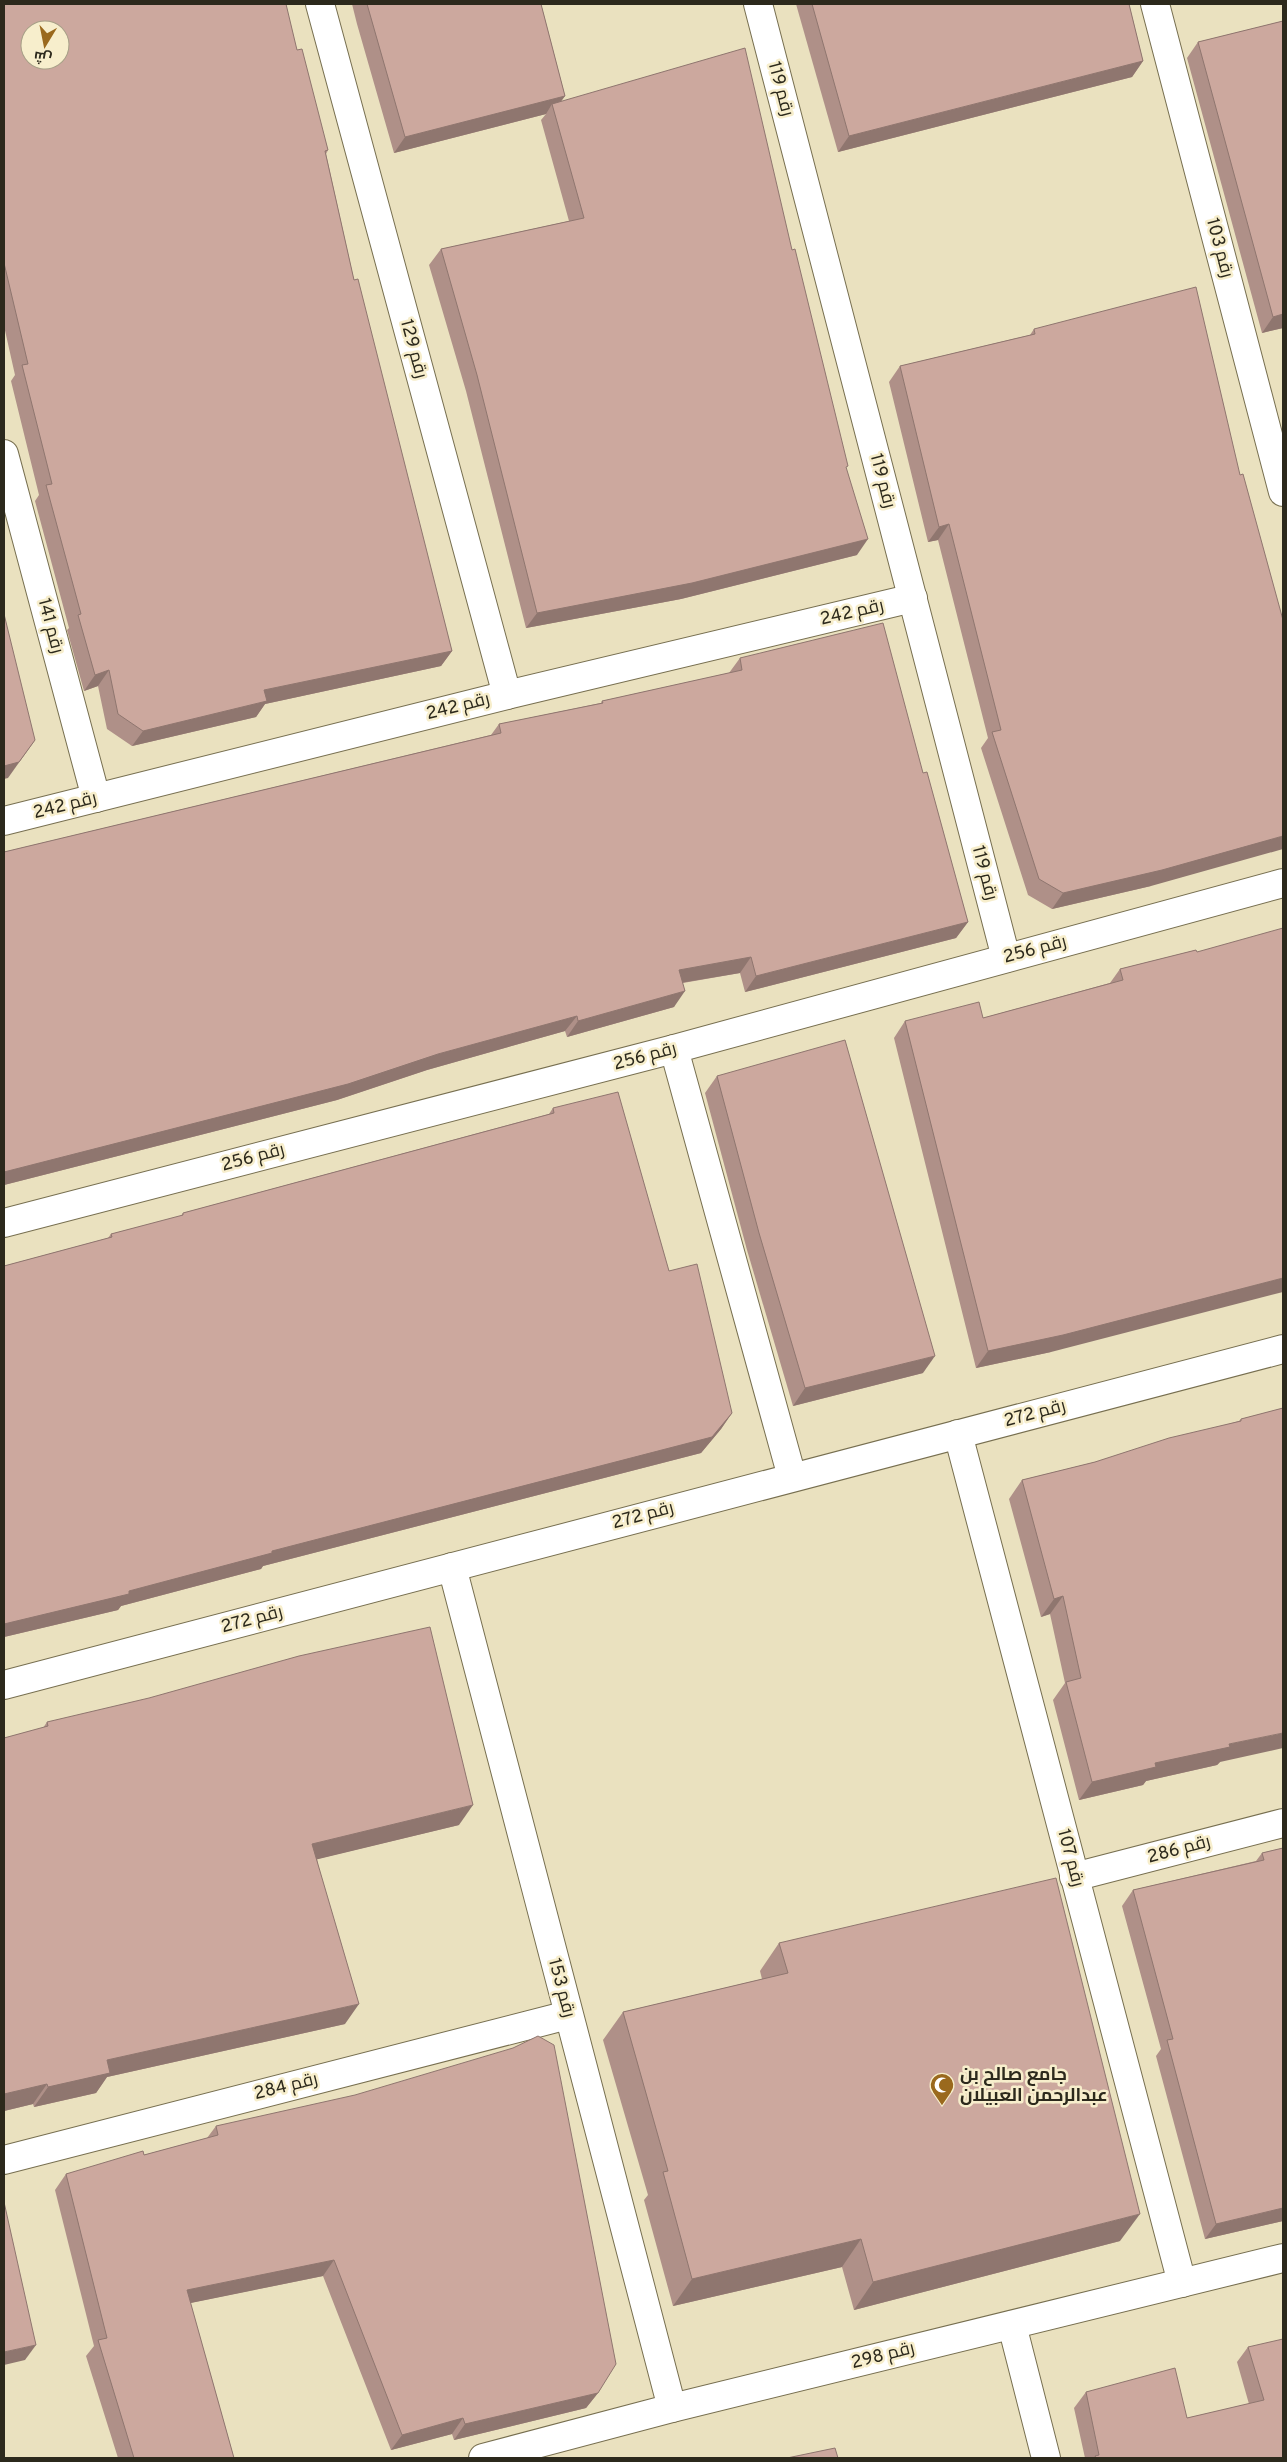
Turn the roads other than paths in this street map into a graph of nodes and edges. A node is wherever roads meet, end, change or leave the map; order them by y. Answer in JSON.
{"nodes":[{"id":1,"x":320,"y":4,"type":"edge"},
{"id":2,"x":758,"y":4,"type":"edge"},
{"id":3,"x":1154,"y":4,"type":"edge"},
{"id":4,"x":1273,"y":411,"type":"edge"},
{"id":5,"x":4,"y":454,"type":"edge"},
{"id":6,"x":1283,"y":492,"type":"edge"},
{"id":7,"x":913,"y":598,"type":"junction"},
{"id":8,"x":506,"y":695,"type":"junction"},
{"id":9,"x":96,"y":798,"type":"junction"},
{"id":10,"x":4,"y":821,"type":"edge"},
{"id":11,"x":1283,"y":883,"type":"edge"},
{"id":12,"x":1006,"y":958,"type":"junction"},
{"id":13,"x":674,"y":1049,"type":"junction"},
{"id":14,"x":4,"y":1223,"type":"edge"},
{"id":15,"x":1283,"y":1349,"type":"edge"},
{"id":16,"x":958,"y":1434,"type":"junction"},
{"id":17,"x":792,"y":1477,"type":"junction"},
{"id":18,"x":452,"y":1567,"type":"junction"},
{"id":19,"x":4,"y":1685,"type":"edge"},
{"id":20,"x":1283,"y":1822,"type":"edge"},
{"id":21,"x":1074,"y":1878,"type":"junction"},
{"id":22,"x":568,"y":2015,"type":"junction"},
{"id":23,"x":4,"y":2160,"type":"edge"},
{"id":24,"x":1283,"y":2258,"type":"edge"},
{"id":25,"x":1182,"y":2283,"type":"junction"},
{"id":26,"x":1012,"y":2325,"type":"junction"},
{"id":27,"x":672,"y":2408,"type":"junction"},
{"id":28,"x":483,"y":2458,"type":"edge"},
{"id":29,"x":1046,"y":2458,"type":"edge"}],
"edges":[{"from":1,"to":8,"type":"street","name":"رقم 129"},
{"from":2,"to":7,"type":"street","name":"رقم 119"},
{"from":3,"to":4,"type":"street","name":"رقم 103"},
{"from":4,"to":6,"type":"street","name":"رقم 103"},
{"from":5,"to":9,"type":"street","name":"رقم 141"},
{"from":7,"to":8,"type":"street","name":"رقم 242"},
{"from":7,"to":12,"type":"street","name":"رقم 119"},
{"from":8,"to":9,"type":"street","name":"رقم 242"},
{"from":9,"to":10,"type":"street","name":"رقم 242"},
{"from":11,"to":12,"type":"street","name":"رقم 256"},
{"from":12,"to":13,"type":"street","name":"رقم 256"},
{"from":13,"to":14,"type":"street","name":"رقم 256"},
{"from":13,"to":17,"type":"street"},
{"from":15,"to":16,"type":"street","name":"رقم 272"},
{"from":16,"to":17,"type":"street","name":"رقم 272"},
{"from":16,"to":21,"type":"street","name":"رقم 107"},
{"from":17,"to":18,"type":"street","name":"رقم 272"},
{"from":18,"to":19,"type":"street","name":"رقم 272"},
{"from":18,"to":22,"type":"street","name":"رقم 153"},
{"from":20,"to":21,"type":"street","name":"رقم 286"},
{"from":21,"to":25,"type":"street","name":"رقم 107"},
{"from":22,"to":23,"type":"street","name":"رقم 284"},
{"from":22,"to":27,"type":"street","name":"رقم 153"},
{"from":24,"to":25,"type":"street","name":"رقم 298"},
{"from":25,"to":26,"type":"street","name":"رقم 298"},
{"from":26,"to":27,"type":"street","name":"رقم 298"},
{"from":26,"to":29,"type":"street"},
{"from":27,"to":28,"type":"street","name":"رقم 298"}]}
